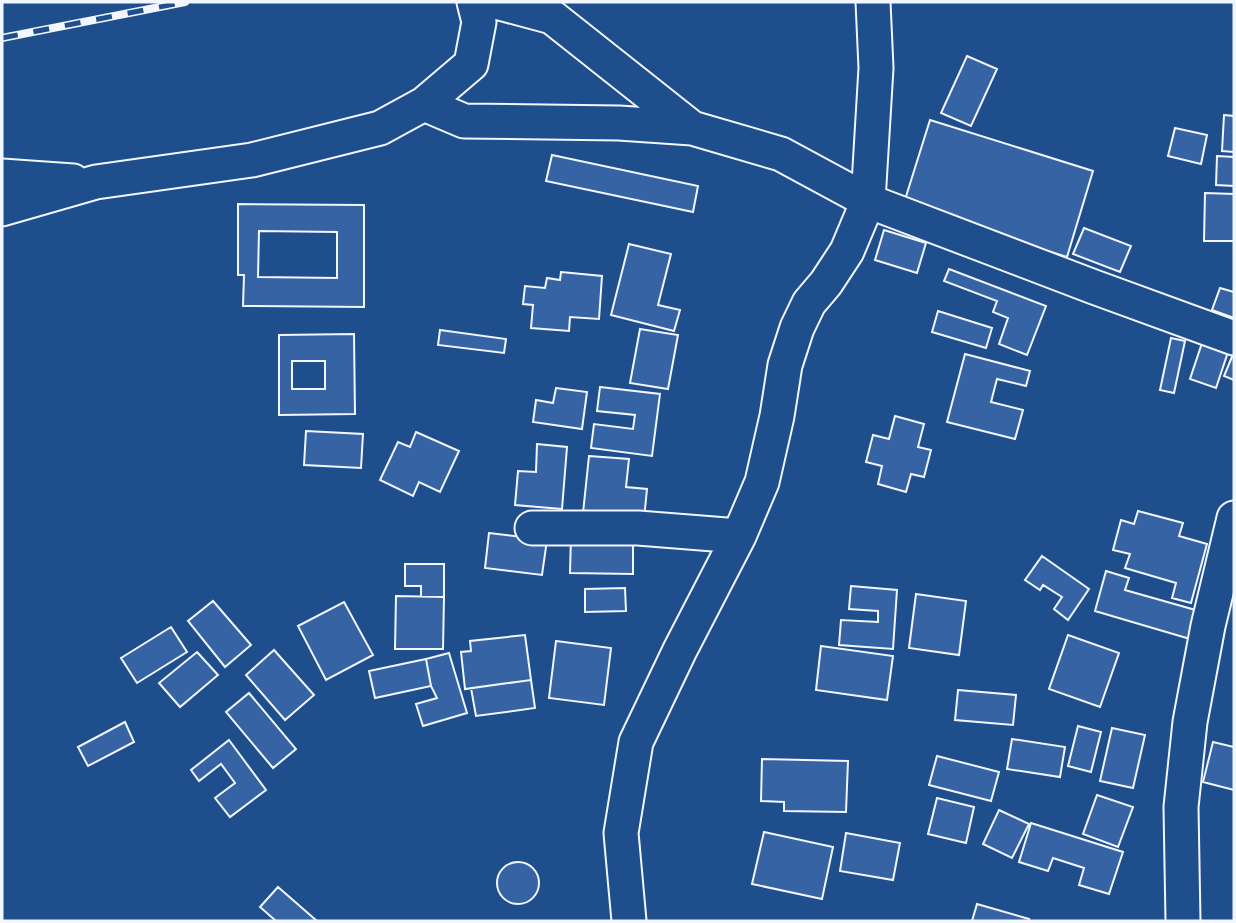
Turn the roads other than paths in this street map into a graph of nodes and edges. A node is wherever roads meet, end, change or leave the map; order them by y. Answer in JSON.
{"nodes":[{"id":1,"x":474,"y":2,"type":"edge"},
{"id":2,"x":496,"y":2,"type":"edge"},
{"id":3,"x":873,"y":2,"type":"edge"},
{"id":4,"x":424,"y":104,"type":"junction"},
{"id":5,"x":692,"y":128,"type":"junction"},
{"id":6,"x":2,"y":176,"type":"edge"},
{"id":7,"x":96,"y":182,"type":"junction"},
{"id":8,"x":868,"y":201,"type":"junction"},
{"id":9,"x":2,"y":209,"type":"edge"},
{"id":10,"x":1234,"y":338,"type":"edge"},
{"id":11,"x":1234,"y":518,"type":"edge"},
{"id":12,"x":532,"y":528,"type":"dead end"},
{"id":13,"x":739,"y":536,"type":"junction"},
{"id":14,"x":629,"y":921,"type":"edge"},
{"id":15,"x":1183,"y":921,"type":"edge"}],
"edges":[{"from":1,"to":4,"type":"street"},
{"from":2,"to":5,"type":"street"},
{"from":3,"to":8,"type":"street"},
{"from":4,"to":5,"type":"street"},
{"from":4,"to":7,"type":"street"},
{"from":5,"to":8,"type":"street"},
{"from":6,"to":7,"type":"street"},
{"from":7,"to":9,"type":"street"},
{"from":8,"to":10,"type":"street"},
{"from":8,"to":13,"type":"street"},
{"from":11,"to":15,"type":"street"},
{"from":12,"to":13,"type":"street"},
{"from":13,"to":14,"type":"street"}]}
